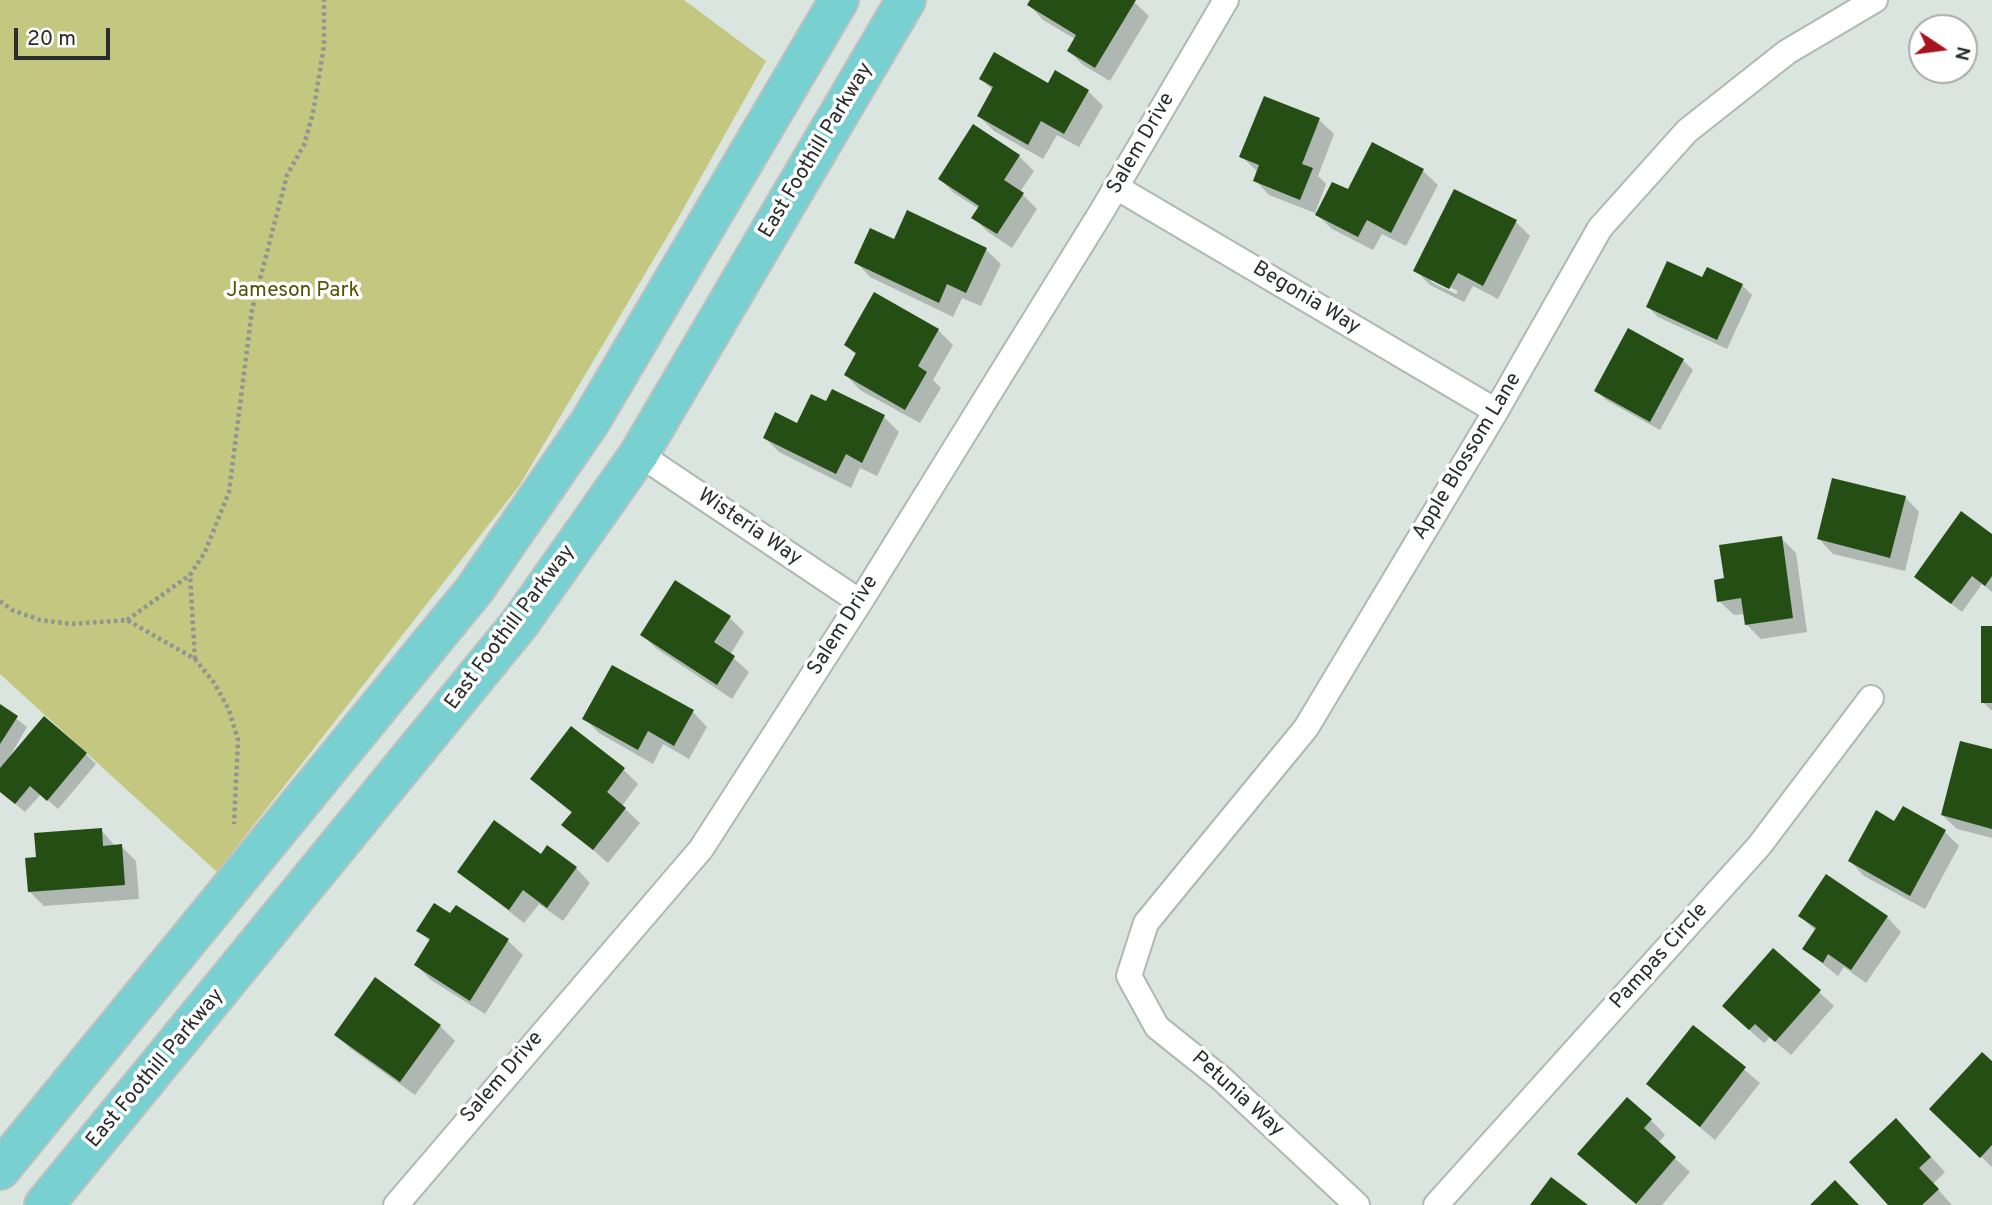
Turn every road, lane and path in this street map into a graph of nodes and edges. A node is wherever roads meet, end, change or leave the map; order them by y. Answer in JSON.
{"nodes":[{"id":1,"x":324,"y":0,"type":"edge"},
{"id":2,"x":839,"y":0,"type":"edge"},
{"id":3,"x":906,"y":0,"type":"edge"},
{"id":4,"x":1226,"y":0,"type":"edge"},
{"id":5,"x":1875,"y":0,"type":"edge"},
{"id":6,"x":1116,"y":187,"type":"junction"},
{"id":7,"x":1496,"y":411,"type":"junction"},
{"id":8,"x":639,"y":454,"type":"junction"},
{"id":9,"x":190,"y":575,"type":"junction"},
{"id":10,"x":0,"y":601,"type":"edge"},
{"id":11,"x":860,"y":602,"type":"junction"},
{"id":12,"x":127,"y":620,"type":"junction"},
{"id":13,"x":195,"y":659,"type":"junction"},
{"id":14,"x":1871,"y":698,"type":"dead end"},
{"id":15,"x":234,"y":824,"type":"dead end"},
{"id":16,"x":1129,"y":976,"type":"joint"},
{"id":17,"x":0,"y":1170,"type":"edge"},
{"id":18,"x":44,"y":1205,"type":"edge"},
{"id":19,"x":396,"y":1205,"type":"edge"},
{"id":20,"x":1357,"y":1205,"type":"edge"},
{"id":21,"x":1436,"y":1205,"type":"edge"}],
"edges":[{"from":1,"to":9,"type":"path"},
{"from":2,"to":17,"type":"main road"},
{"from":3,"to":8,"type":"main road","name":"East Foothill Parkway"},
{"from":4,"to":6,"type":"street","name":"Salem Drive"},
{"from":5,"to":7,"type":"street","name":"Apple Blossom Lane"},
{"from":6,"to":7,"type":"street","name":"Begonia Way"},
{"from":6,"to":11,"type":"street","name":"Salem Drive"},
{"from":7,"to":16,"type":"street","name":"Apple Blossom Lane"},
{"from":8,"to":11,"type":"street","name":"Wisteria Way"},
{"from":8,"to":18,"type":"main road","name":"East Foothill Parkway"},
{"from":9,"to":12,"type":"path"},
{"from":9,"to":13,"type":"path"},
{"from":10,"to":12,"type":"path"},
{"from":11,"to":19,"type":"street","name":"Salem Drive"},
{"from":12,"to":13,"type":"path"},
{"from":13,"to":15,"type":"path"},
{"from":14,"to":21,"type":"street","name":"Pampas Circle"},
{"from":16,"to":20,"type":"street","name":"Petunia Way"}]}
